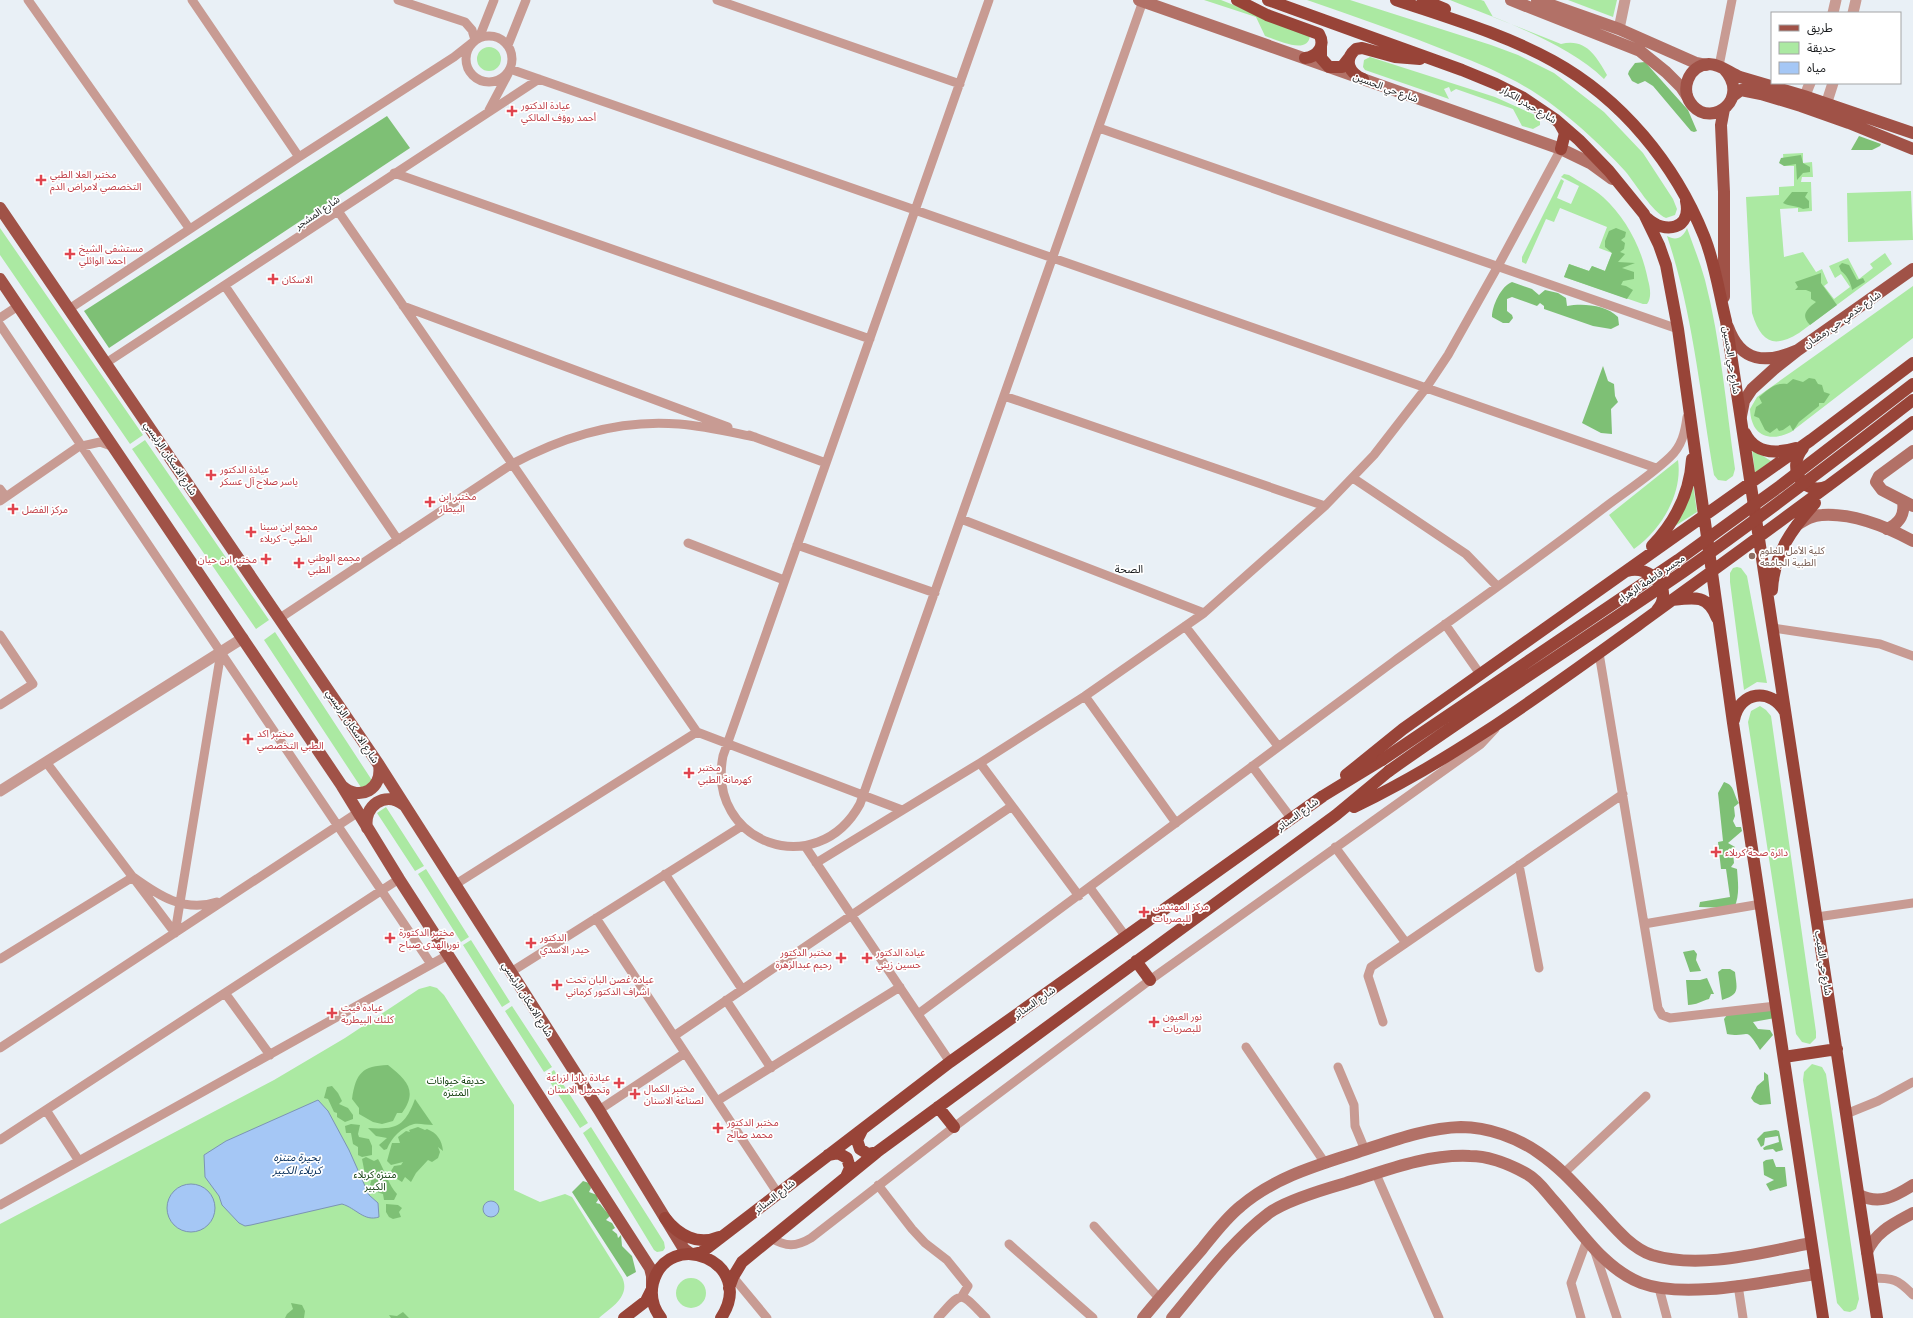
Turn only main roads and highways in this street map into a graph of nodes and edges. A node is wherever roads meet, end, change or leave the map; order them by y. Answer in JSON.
{"nodes":[{"id":1,"x":1238,"y":0,"type":"edge"},
{"id":2,"x":1268,"y":0,"type":"edge"},
{"id":3,"x":1396,"y":0,"type":"edge"},
{"id":4,"x":1423,"y":0,"type":"edge"},
{"id":5,"x":1511,"y":0,"type":"edge"},
{"id":6,"x":1537,"y":0,"type":"edge"},
{"id":7,"x":1141,"y":1,"type":"edge"},
{"id":8,"x":1477,"y":27,"type":"junction"},
{"id":9,"x":1322,"y":46,"type":"junction"},
{"id":10,"x":1305,"y":58,"type":"junction"},
{"id":11,"x":1349,"y":58,"type":"junction"},
{"id":12,"x":1434,"y":60,"type":"junction"},
{"id":13,"x":1706,"y":65,"type":"junction"},
{"id":14,"x":1329,"y":67,"type":"junction"},
{"id":15,"x":1721,"y":67,"type":"junction"},
{"id":16,"x":1363,"y":79,"type":"junction"},
{"id":17,"x":1687,"y":96,"type":"junction"},
{"id":18,"x":1733,"y":96,"type":"junction"},
{"id":19,"x":1802,"y":101,"type":"junction"},
{"id":20,"x":1724,"y":109,"type":"junction"},
{"id":21,"x":1825,"y":109,"type":"junction"},
{"id":22,"x":1556,"y":120,"type":"junction"},
{"id":23,"x":1913,"y":133,"type":"edge"},
{"id":24,"x":1562,"y":149,"type":"junction"},
{"id":25,"x":1913,"y":149,"type":"edge"},
{"id":26,"x":1625,"y":190,"type":"junction"},
{"id":27,"x":1683,"y":191,"type":"junction"},
{"id":28,"x":0,"y":208,"type":"edge"},
{"id":29,"x":1644,"y":214,"type":"junction"},
{"id":30,"x":1913,"y":261,"type":"edge"},
{"id":31,"x":1913,"y":269,"type":"edge"},
{"id":32,"x":0,"y":279,"type":"edge"},
{"id":33,"x":1886,"y":288,"type":"junction"},
{"id":34,"x":1726,"y":321,"type":"junction"},
{"id":35,"x":1798,"y":350,"type":"junction"},
{"id":36,"x":1913,"y":363,"type":"edge"},
{"id":37,"x":1913,"y":384,"type":"edge"},
{"id":38,"x":1913,"y":400,"type":"edge"},
{"id":39,"x":1741,"y":421,"type":"junction"},
{"id":40,"x":1913,"y":422,"type":"edge"},
{"id":41,"x":1694,"y":438,"type":"junction"},
{"id":42,"x":1811,"y":440,"type":"junction"},
{"id":43,"x":1913,"y":451,"type":"edge"},
{"id":44,"x":1834,"y":482,"type":"junction"},
{"id":45,"x":1751,"y":483,"type":"junction"},
{"id":46,"x":1908,"y":504,"type":"edge"},
{"id":47,"x":1704,"y":516,"type":"junction"},
{"id":48,"x":1796,"y":526,"type":"junction"},
{"id":49,"x":1887,"y":529,"type":"junction"},
{"id":50,"x":1759,"y":538,"type":"junction"},
{"id":51,"x":1913,"y":541,"type":"edge"},
{"id":52,"x":1712,"y":571,"type":"junction"},
{"id":53,"x":1622,"y":573,"type":"junction"},
{"id":54,"x":1672,"y":600,"type":"junction"},
{"id":55,"x":1770,"y":609,"type":"junction"},
{"id":56,"x":1652,"y":614,"type":"junction"},
{"id":57,"x":1720,"y":626,"type":"junction"},
{"id":58,"x":1786,"y":714,"type":"junction"},
{"id":59,"x":1733,"y":722,"type":"junction"},
{"id":60,"x":1382,"y":760,"type":"joint"},
{"id":61,"x":379,"y":765,"type":"junction"},
{"id":62,"x":342,"y":786,"type":"junction"},
{"id":63,"x":1323,"y":796,"type":"junction"},
{"id":64,"x":405,"y":806,"type":"junction"},
{"id":65,"x":1336,"y":815,"type":"junction"},
{"id":66,"x":367,"y":828,"type":"junction"},
{"id":67,"x":1136,"y":961,"type":"junction"},
{"id":68,"x":1150,"y":980,"type":"road end"},
{"id":69,"x":1837,"y":1049,"type":"junction"},
{"id":70,"x":1784,"y":1057,"type":"junction"},
{"id":71,"x":938,"y":1107,"type":"junction"},
{"id":72,"x":954,"y":1127,"type":"road end"},
{"id":73,"x":863,"y":1130,"type":"junction"},
{"id":74,"x":877,"y":1152,"type":"junction"},
{"id":75,"x":828,"y":1155,"type":"junction"},
{"id":76,"x":846,"y":1177,"type":"junction"},
{"id":77,"x":1913,"y":1185,"type":"edge"},
{"id":78,"x":1859,"y":1194,"type":"junction"},
{"id":79,"x":1913,"y":1213,"type":"edge"},
{"id":80,"x":665,"y":1218,"type":"junction"},
{"id":81,"x":725,"y":1234,"type":"junction"},
{"id":82,"x":1811,"y":1243,"type":"junction"},
{"id":83,"x":1867,"y":1252,"type":"junction"},
{"id":84,"x":692,"y":1254,"type":"junction"},
{"id":85,"x":1816,"y":1274,"type":"junction"},
{"id":86,"x":731,"y":1282,"type":"junction"},
{"id":87,"x":652,"y":1289,"type":"junction"},
{"id":88,"x":724,"y":1315,"type":"edge"},
{"id":89,"x":624,"y":1318,"type":"edge"},
{"id":90,"x":661,"y":1318,"type":"edge"},
{"id":91,"x":1143,"y":1318,"type":"edge"},
{"id":92,"x":1172,"y":1318,"type":"edge"},
{"id":93,"x":1823,"y":1318,"type":"edge"},
{"id":94,"x":1877,"y":1318,"type":"edge"}],
"edges":[{"from":1,"to":9,"type":"highway"},
{"from":2,"to":12,"type":"highway","name":"شارع حيدر الكرار"},
{"from":3,"to":8,"type":"highway"},
{"from":4,"to":8,"type":"highway"},
{"from":5,"to":17,"type":"main road"},
{"from":6,"to":13,"type":"main road"},
{"from":7,"to":10,"type":"main road","name":"شارع حي الحسين"},
{"from":8,"to":27,"type":"highway"},
{"from":9,"to":10,"type":"highway"},
{"from":9,"to":14,"type":"highway"},
{"from":10,"to":14,"type":"main road","name":"شارع حي الحسين"},
{"from":11,"to":12,"type":"highway"},
{"from":11,"to":14,"type":"highway"},
{"from":11,"to":16,"type":"highway"},
{"from":12,"to":22,"type":"highway","name":"شارع حيدر الكرار"},
{"from":13,"to":15,"type":"main road"},
{"from":13,"to":17,"type":"main road"},
{"from":14,"to":16,"type":"main road","name":"شارع حي الحسين"},
{"from":15,"to":18,"type":"main road"},
{"from":15,"to":19,"type":"main road"},
{"from":16,"to":24,"type":"main road","name":"شارع حي الحسين"},
{"from":17,"to":20,"type":"main road"},
{"from":18,"to":19,"type":"main road"},
{"from":18,"to":20,"type":"main road"},
{"from":19,"to":21,"type":"main road"},
{"from":20,"to":34,"type":"main road","name":"شارع حي الحسين"},
{"from":21,"to":23,"type":"main road"},
{"from":21,"to":25,"type":"main road"},
{"from":22,"to":24,"type":"highway"},
{"from":22,"to":26,"type":"highway","name":"شارع حيدر الكرار"},
{"from":24,"to":26,"type":"main road","name":"شارع حي الحسين"},
{"from":26,"to":29,"type":"highway","name":"شارع حيدر الكرار"},
{"from":27,"to":29,"type":"highway"},
{"from":27,"to":34,"type":"highway"},
{"from":28,"to":61,"type":"main road","name":"شارع الاسكان الرئيسي"},
{"from":29,"to":41,"type":"highway","name":"شارع حيدر الكرار"},
{"from":30,"to":33,"type":"main road"},
{"from":31,"to":33,"type":"main road"},
{"from":32,"to":62,"type":"main road"},
{"from":33,"to":35,"type":"main road","name":"شارع خدمي حي رمضان"},
{"from":34,"to":35,"type":"main road"},
{"from":34,"to":39,"type":"highway","name":"شارع حي الحسين"},
{"from":35,"to":39,"type":"main road"},
{"from":36,"to":42,"type":"highway"},
{"from":37,"to":60,"type":"highway","name":"مجسر فاطمة الزهراء","bridge":true},
{"from":38,"to":65,"type":"highway","name":"مجسر فاطمة الزهراء","bridge":true},
{"from":39,"to":42,"type":"highway"},
{"from":39,"to":45,"type":"highway","name":"شارع حي الحسين"},
{"from":40,"to":44,"type":"highway"},
{"from":41,"to":47,"type":"highway"},
{"from":41,"to":53,"type":"highway"},
{"from":42,"to":44,"type":"highway"},
{"from":42,"to":45,"type":"highway"},
{"from":43,"to":46,"type":"main road"},
{"from":44,"to":48,"type":"highway"},
{"from":44,"to":50,"type":"highway"},
{"from":45,"to":47,"type":"highway"},
{"from":45,"to":50,"type":"highway","name":"شارع حي الحسين"},
{"from":46,"to":49,"type":"main road"},
{"from":47,"to":52,"type":"highway"},
{"from":47,"to":53,"type":"highway"},
{"from":48,"to":49,"type":"main road"},
{"from":48,"to":55,"type":"highway"},
{"from":49,"to":51,"type":"main road"},
{"from":50,"to":52,"type":"highway"},
{"from":50,"to":55,"type":"highway","name":"شارع حي الحسين"},
{"from":52,"to":54,"type":"highway"},
{"from":52,"to":57,"type":"highway"},
{"from":53,"to":56,"type":"highway"},
{"from":53,"to":63,"type":"highway"},
{"from":54,"to":56,"type":"highway"},
{"from":54,"to":57,"type":"highway"},
{"from":55,"to":58,"type":"highway","name":"شارع حي النقيب"},
{"from":56,"to":65,"type":"highway"},
{"from":57,"to":59,"type":"highway"},
{"from":58,"to":59,"type":"highway"},
{"from":58,"to":69,"type":"highway","name":"شارع حي النقيب"},
{"from":59,"to":70,"type":"highway"},
{"from":60,"to":63,"type":"highway","name":"شارع السناتر"},
{"from":61,"to":62,"type":"main road"},
{"from":61,"to":64,"type":"main road","name":"شارع الاسكان الرئيسي"},
{"from":62,"to":66,"type":"main road"},
{"from":63,"to":73,"type":"highway","name":"شارع السناتر"},
{"from":64,"to":66,"type":"main road"},
{"from":64,"to":80,"type":"main road","name":"شارع الاسكان الرئيسي"},
{"from":65,"to":67,"type":"highway"},
{"from":66,"to":87,"type":"main road"},
{"from":67,"to":68,"type":"highway"},
{"from":67,"to":71,"type":"highway"},
{"from":69,"to":70,"type":"highway"},
{"from":69,"to":78,"type":"highway","name":"شارع حي النقيب"},
{"from":70,"to":82,"type":"highway"},
{"from":71,"to":72,"type":"highway"},
{"from":71,"to":74,"type":"highway"},
{"from":73,"to":74,"type":"highway"},
{"from":73,"to":75,"type":"highway","name":"شارع السناتر"},
{"from":74,"to":76,"type":"highway"},
{"from":75,"to":76,"type":"highway"},
{"from":75,"to":81,"type":"highway","name":"شارع السناتر"},
{"from":76,"to":86,"type":"highway"},
{"from":77,"to":78,"type":"main road"},
{"from":78,"to":83,"type":"highway","name":"شارع حي النقيب"},
{"from":79,"to":83,"type":"main road"},
{"from":80,"to":81,"type":"highway"},
{"from":80,"to":84,"type":"main road","name":"شارع الاسكان الرئيسي"},
{"from":81,"to":84,"type":"highway","name":"شارع السناتر"},
{"from":82,"to":85,"type":"highway"},
{"from":82,"to":91,"type":"main road"},
{"from":83,"to":94,"type":"highway","name":"شارع حي النقيب"},
{"from":84,"to":86,"type":"highway"},
{"from":84,"to":87,"type":"highway","name":"شارع السناتر"},
{"from":85,"to":92,"type":"main road"},
{"from":85,"to":93,"type":"highway"},
{"from":86,"to":88,"type":"highway"},
{"from":87,"to":89,"type":"highway","name":"شارع السناتر"},
{"from":87,"to":90,"type":"highway"}]}
